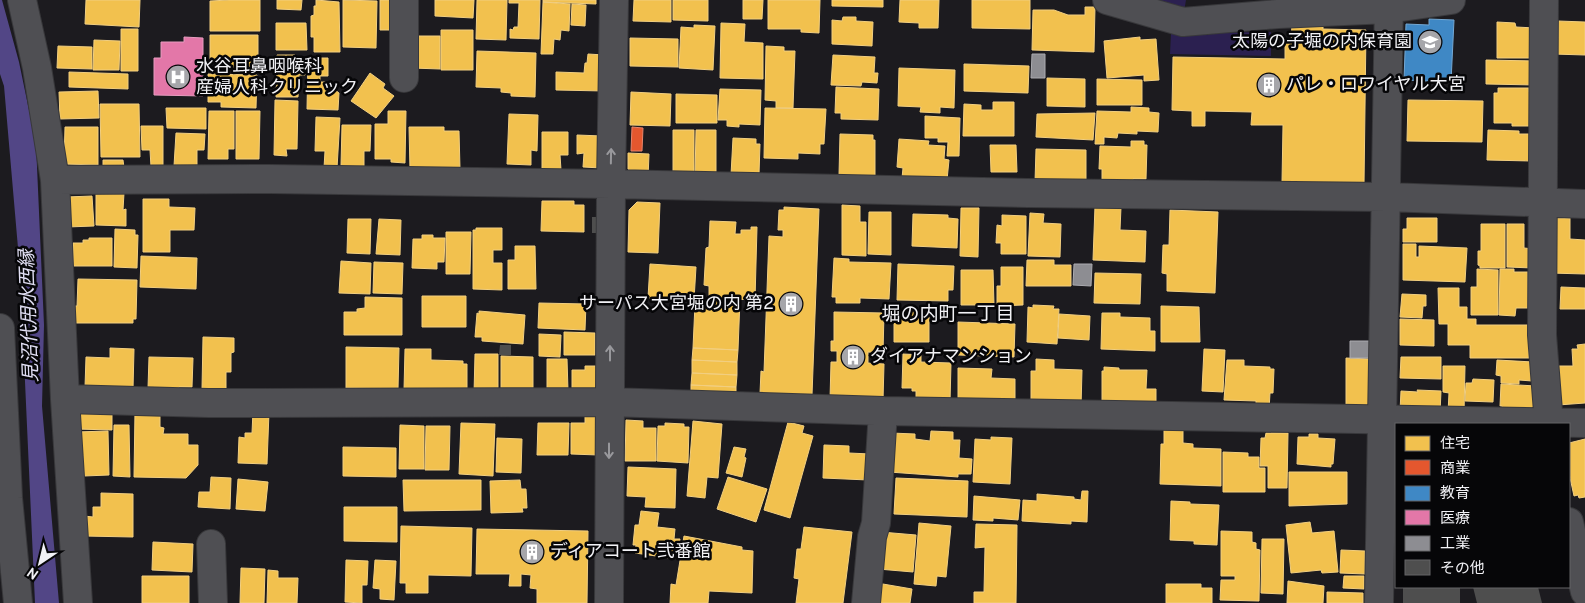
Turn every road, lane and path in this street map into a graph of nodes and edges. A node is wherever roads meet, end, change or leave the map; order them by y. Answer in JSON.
{"nodes":[{"id":1,"x":22,"y":0,"type":"edge"},
{"id":2,"x":404,"y":0,"type":"edge"},
{"id":3,"x":614,"y":0,"type":"edge"},
{"id":4,"x":1107,"y":0,"type":"edge"},
{"id":5,"x":1451,"y":0,"type":"edge"},
{"id":6,"x":1544,"y":0,"type":"edge"},
{"id":7,"x":1389,"y":5,"type":"edge"},
{"id":8,"x":404,"y":78,"type":"dead end"},
{"id":9,"x":54,"y":180,"type":"junction"},
{"id":10,"x":611,"y":184,"type":"junction"},
{"id":11,"x":1386,"y":198,"type":"junction"},
{"id":12,"x":1542,"y":204,"type":"junction"},
{"id":13,"x":1585,"y":204,"type":"edge"},
{"id":14,"x":0,"y":328,"type":"edge"},
{"id":15,"x":65,"y":399,"type":"junction"},
{"id":16,"x":609,"y":402,"type":"junction"},
{"id":17,"x":883,"y":411,"type":"junction"},
{"id":18,"x":1382,"y":419,"type":"junction"},
{"id":19,"x":1548,"y":423,"type":"edge"},
{"id":20,"x":1585,"y":423,"type":"edge"},
{"id":21,"x":4,"y":495,"type":"edge"},
{"id":22,"x":1570,"y":526,"type":"edge"},
{"id":23,"x":211,"y":544,"type":"dead end"},
{"id":24,"x":12,"y":589,"type":"edge"},
{"id":25,"x":1585,"y":592,"type":"edge"},
{"id":26,"x":78,"y":603,"type":"edge"},
{"id":27,"x":213,"y":603,"type":"edge"},
{"id":28,"x":609,"y":603,"type":"edge"},
{"id":29,"x":866,"y":603,"type":"edge"},
{"id":30,"x":1379,"y":603,"type":"edge"}],
"edges":[{"from":1,"to":9,"type":"street"},
{"from":2,"to":8,"type":"street"},
{"from":10,"to":3,"type":"street","one_way":true},
{"from":4,"to":7,"type":"street"},
{"from":5,"to":7,"type":"street"},
{"from":6,"to":12,"type":"street"},
{"from":7,"to":11,"type":"street"},
{"from":9,"to":10,"type":"street"},
{"from":9,"to":15,"type":"street"},
{"from":10,"to":11,"type":"street"},
{"from":16,"to":10,"type":"street","one_way":true},
{"from":11,"to":12,"type":"street"},
{"from":11,"to":18,"type":"street"},
{"from":12,"to":13,"type":"street"},
{"from":12,"to":19,"type":"street"},
{"from":14,"to":21,"type":"street"},
{"from":15,"to":16,"type":"street"},
{"from":15,"to":26,"type":"street"},
{"from":16,"to":17,"type":"street"},
{"from":16,"to":28,"type":"street","one_way":true},
{"from":17,"to":18,"type":"street"},
{"from":17,"to":29,"type":"street"},
{"from":18,"to":19,"type":"street"},
{"from":18,"to":30,"type":"street"},
{"from":19,"to":20,"type":"street"},
{"from":21,"to":24,"type":"street"},
{"from":22,"to":25,"type":"street"},
{"from":23,"to":27,"type":"street"}]}
